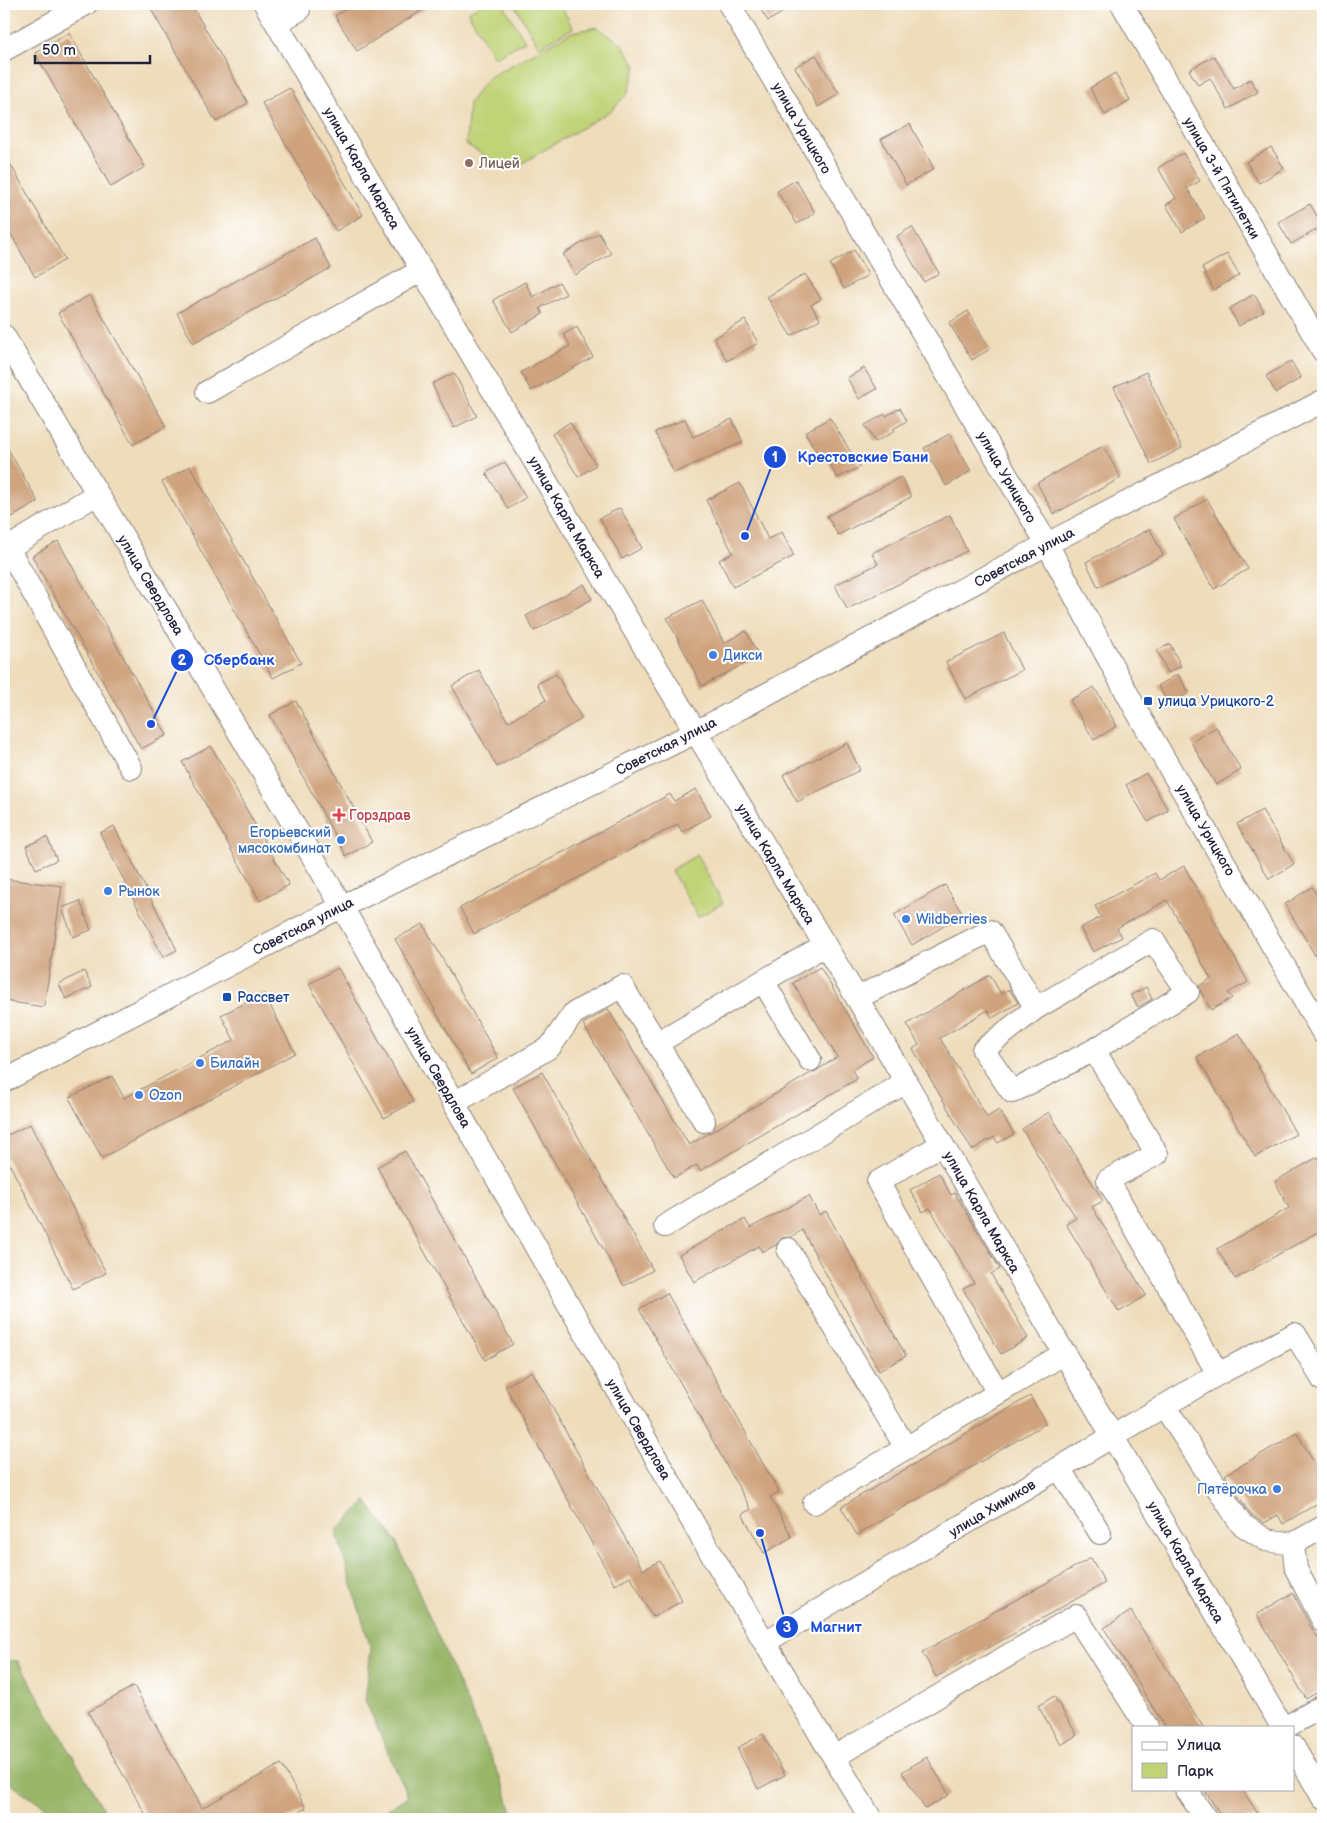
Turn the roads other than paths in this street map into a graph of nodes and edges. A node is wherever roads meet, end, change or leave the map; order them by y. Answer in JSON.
{"nodes":[{"id":1,"x":86,"y":4,"type":"edge"},
{"id":2,"x":265,"y":4,"type":"edge"},
{"id":3,"x":729,"y":4,"type":"edge"},
{"id":4,"x":1122,"y":4,"type":"edge"},
{"id":5,"x":299,"y":10,"type":"dead end"},
{"id":6,"x":277,"y":23,"type":"junction"},
{"id":7,"x":4,"y":50,"type":"edge"},
{"id":8,"x":422,"y":270,"type":"junction"},
{"id":9,"x":4,"y":336,"type":"edge"},
{"id":10,"x":1323,"y":351,"type":"edge"},
{"id":11,"x":208,"y":392,"type":"dead end"},
{"id":12,"x":1323,"y":401,"type":"edge"},
{"id":13,"x":97,"y":494,"type":"junction"},
{"id":14,"x":1047,"y":544,"type":"junction"},
{"id":15,"x":696,"y":732,"type":"junction"},
{"id":16,"x":131,"y":768,"type":"dead end"},
{"id":17,"x":342,"y":907,"type":"junction"},
{"id":18,"x":825,"y":945,"type":"junction"},
{"id":19,"x":763,"y":981,"type":"junction"},
{"id":20,"x":857,"y":998,"type":"junction"},
{"id":21,"x":1036,"y":1008,"type":"junction"},
{"id":22,"x":1323,"y":1033,"type":"edge"},
{"id":23,"x":657,"y":1043,"type":"junction"},
{"id":24,"x":1094,"y":1050,"type":"junction"},
{"id":25,"x":810,"y":1060,"type":"dead end"},
{"id":26,"x":4,"y":1081,"type":"edge"},
{"id":27,"x":906,"y":1082,"type":"junction"},
{"id":28,"x":454,"y":1103,"type":"junction"},
{"id":29,"x":704,"y":1121,"type":"dead end"},
{"id":30,"x":942,"y":1144,"type":"junction"},
{"id":31,"x":665,"y":1226,"type":"dead end"},
{"id":32,"x":788,"y":1250,"type":"dead end"},
{"id":33,"x":1065,"y":1353,"type":"junction"},
{"id":34,"x":1218,"y":1374,"type":"junction"},
{"id":35,"x":1323,"y":1380,"type":"edge"},
{"id":36,"x":998,"y":1393,"type":"junction"},
{"id":37,"x":1164,"y":1406,"type":"junction"},
{"id":38,"x":1113,"y":1436,"type":"junction"},
{"id":39,"x":906,"y":1448,"type":"junction"},
{"id":40,"x":1059,"y":1468,"type":"junction"},
{"id":41,"x":814,"y":1503,"type":"dead end"},
{"id":42,"x":1323,"y":1527,"type":"edge"},
{"id":43,"x":1100,"y":1533,"type":"dead end"},
{"id":44,"x":1293,"y":1544,"type":"junction"},
{"id":45,"x":1323,"y":1621,"type":"edge"},
{"id":46,"x":765,"y":1642,"type":"junction"},
{"id":47,"x":1323,"y":1706,"type":"edge"},
{"id":48,"x":1146,"y":1726,"type":"edge"},
{"id":49,"x":1281,"y":1726,"type":"edge"},
{"id":50,"x":1288,"y":1726,"type":"edge"},
{"id":51,"x":1294,"y":1748,"type":"edge"},
{"id":52,"x":834,"y":1757,"type":"junction"},
{"id":53,"x":1187,"y":1790,"type":"edge"},
{"id":54,"x":1323,"y":1798,"type":"edge"},
{"id":55,"x":871,"y":1819,"type":"edge"},
{"id":56,"x":1206,"y":1819,"type":"edge"}],
"edges":[{"from":1,"to":7,"type":"street"},
{"from":2,"to":6,"type":"street","name":"улица Карла Маркса"},
{"from":3,"to":14,"type":"street","name":"улица Урицкого"},
{"from":4,"to":10,"type":"street","name":"улица 3-й Пятилетки"},
{"from":5,"to":6,"type":"street"},
{"from":6,"to":8,"type":"street","name":"улица Карла Маркса"},
{"from":8,"to":11,"type":"street"},
{"from":8,"to":15,"type":"street","name":"улица Карла Маркса"},
{"from":9,"to":13,"type":"street","name":"улица Свердлова"},
{"from":12,"to":14,"type":"street","name":"Советская улица"},
{"from":13,"to":16,"type":"street"},
{"from":13,"to":17,"type":"street","name":"улица Свердлова"},
{"from":14,"to":15,"type":"street","name":"Советская улица"},
{"from":14,"to":22,"type":"street","name":"улица Урицкого"},
{"from":15,"to":17,"type":"street","name":"Советская улица"},
{"from":15,"to":18,"type":"street","name":"улица Карла Маркса"},
{"from":17,"to":26,"type":"street","name":"Советская улица"},
{"from":17,"to":28,"type":"street","name":"улица Свердлова"},
{"from":18,"to":19,"type":"street"},
{"from":18,"to":20,"type":"street","name":"улица Карла Маркса"},
{"from":19,"to":23,"type":"street"},
{"from":19,"to":25,"type":"street"},
{"from":20,"to":21,"type":"street"},
{"from":20,"to":27,"type":"street","name":"улица Карла Маркса"},
{"from":21,"to":24,"type":"street"},
{"from":21,"to":24,"type":"street"},
{"from":23,"to":28,"type":"street"},
{"from":23,"to":29,"type":"street"},
{"from":24,"to":34,"type":"street"},
{"from":27,"to":30,"type":"street","name":"улица Карла Маркса"},
{"from":27,"to":31,"type":"street"},
{"from":28,"to":46,"type":"street","name":"улица Свердлова"},
{"from":30,"to":33,"type":"street","name":"улица Карла Маркса"},
{"from":30,"to":36,"type":"street"},
{"from":32,"to":39,"type":"street"},
{"from":33,"to":36,"type":"street"},
{"from":33,"to":38,"type":"street","name":"улица Карла Маркса"},
{"from":34,"to":35,"type":"street","name":"улица Химиков"},
{"from":34,"to":37,"type":"street","name":"улица Химиков"},
{"from":36,"to":39,"type":"street"},
{"from":37,"to":38,"type":"street","name":"улица Химиков"},
{"from":37,"to":44,"type":"street"},
{"from":38,"to":40,"type":"street","name":"улица Химиков"},
{"from":38,"to":49,"type":"street","name":"улица Карла Маркса"},
{"from":39,"to":41,"type":"street"},
{"from":40,"to":43,"type":"street"},
{"from":40,"to":46,"type":"street","name":"улица Химиков"},
{"from":42,"to":44,"type":"street"},
{"from":44,"to":45,"type":"street"},
{"from":46,"to":52,"type":"street","name":"улица Свердлова"},
{"from":47,"to":50,"type":"street"},
{"from":48,"to":52,"type":"street"},
{"from":51,"to":54,"type":"street"},
{"from":52,"to":55,"type":"street","name":"улица Свердлова"},
{"from":53,"to":56,"type":"street"}]}
